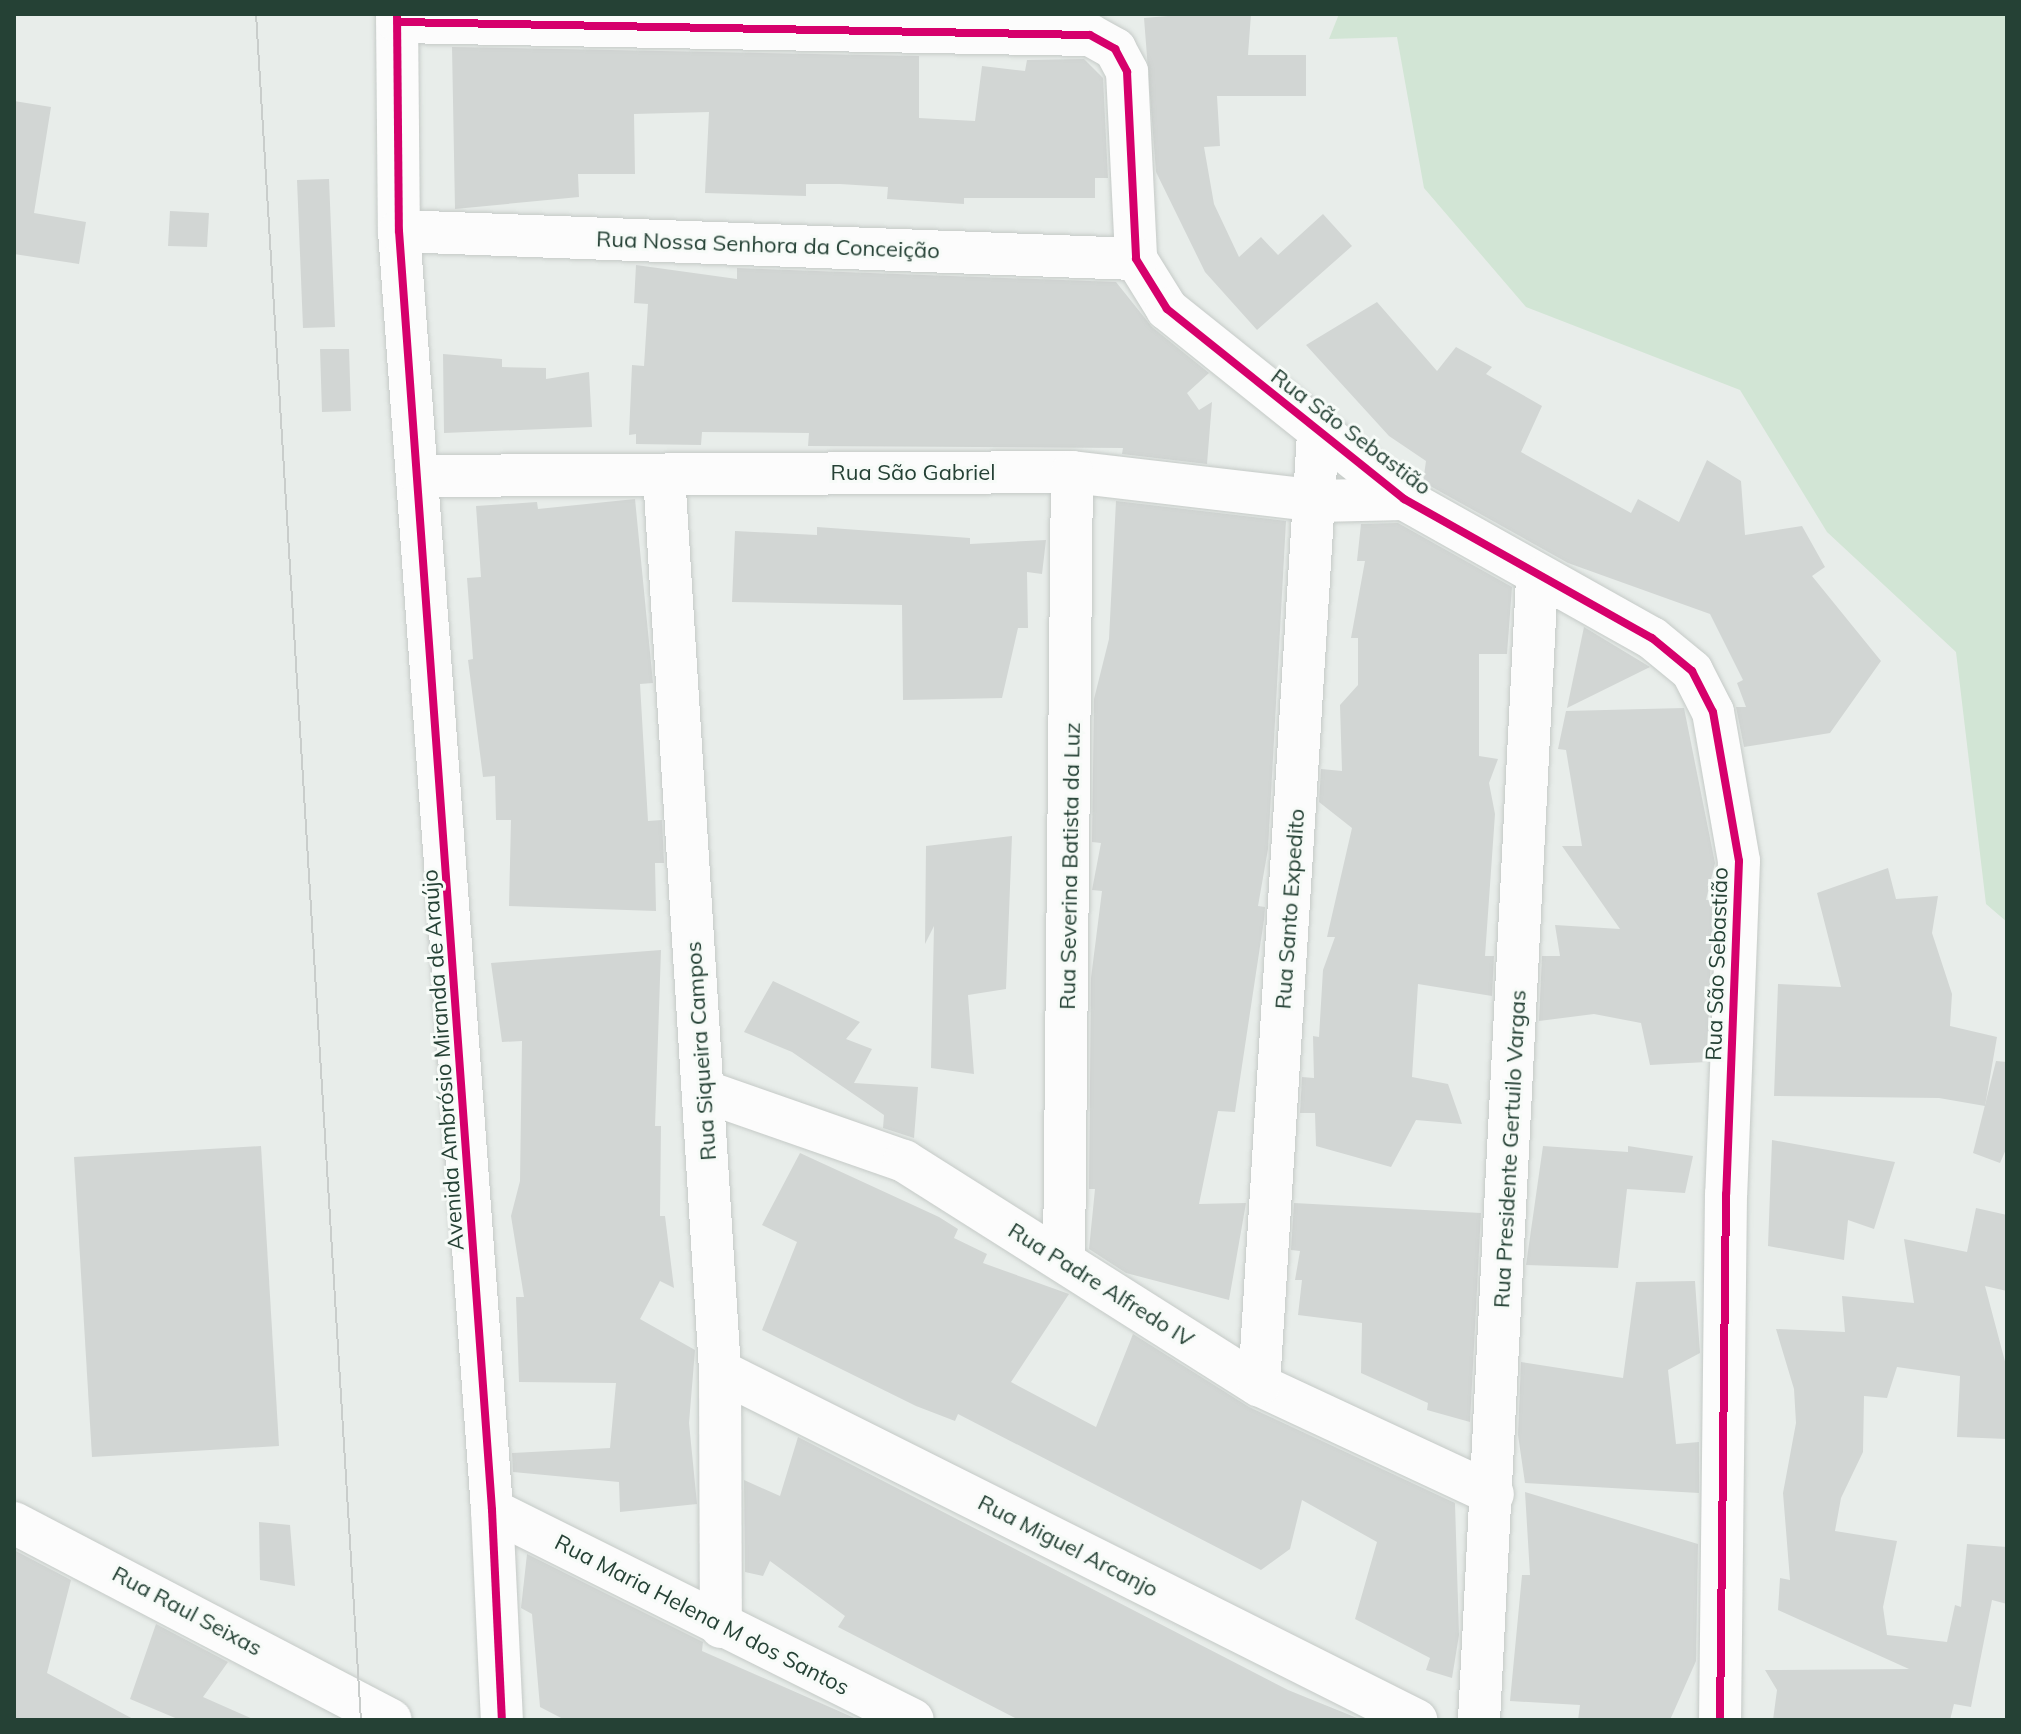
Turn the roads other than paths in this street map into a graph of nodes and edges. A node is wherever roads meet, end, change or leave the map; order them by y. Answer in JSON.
{"nodes":[{"id":1,"x":398,"y":18,"type":"edge"},
{"id":2,"x":399,"y":231,"type":"junction"},
{"id":3,"x":1136,"y":259,"type":"junction"},
{"id":4,"x":1318,"y":433,"type":"junction"},
{"id":5,"x":1072,"y":472,"type":"junction"},
{"id":6,"x":664,"y":475,"type":"junction"},
{"id":7,"x":420,"y":476,"type":"junction"},
{"id":8,"x":1404,"y":499,"type":"junction"},
{"id":9,"x":1318,"y":501,"type":"junction"},
{"id":10,"x":1537,"y":578,"type":"junction"},
{"id":11,"x":704,"y":1091,"type":"junction"},
{"id":12,"x":1064,"y":1260,"type":"junction"},
{"id":13,"x":720,"y":1371,"type":"junction"},
{"id":14,"x":1259,"y":1385,"type":"junction"},
{"id":15,"x":1493,"y":1494,"type":"junction"},
{"id":16,"x":492,"y":1510,"type":"junction"},
{"id":17,"x":14,"y":1523,"type":"edge"},
{"id":18,"x":721,"y":1627,"type":"junction"},
{"id":19,"x":357,"y":1709,"type":"edge"},
{"id":20,"x":502,"y":1720,"type":"edge"},
{"id":21,"x":913,"y":1720,"type":"edge"},
{"id":22,"x":1416,"y":1720,"type":"edge"},
{"id":23,"x":1479,"y":1720,"type":"edge"},
{"id":24,"x":1720,"y":1720,"type":"edge"}],
"edges":[{"from":1,"to":2,"type":"street","name":"Avenida Ambrósio Miranda de Araújo"},
{"from":1,"to":3,"type":"street","name":"Rua São Sebastião"},
{"from":2,"to":3,"type":"street","name":"Rua Nossa Senhora da Conceição"},
{"from":2,"to":7,"type":"street","name":"Avenida Ambrósio Miranda de Araújo"},
{"from":3,"to":4,"type":"street","name":"Rua São Sebastião"},
{"from":4,"to":8,"type":"street","name":"Rua São Sebastião"},
{"from":4,"to":9,"type":"street","name":"Rua Santo Expedito"},
{"from":5,"to":6,"type":"street","name":"Rua São Gabriel"},
{"from":5,"to":9,"type":"street","name":"Rua São Gabriel"},
{"from":5,"to":12,"type":"street","name":"Rua Severina Batista da Luz"},
{"from":6,"to":7,"type":"street","name":"Rua São Gabriel"},
{"from":6,"to":11,"type":"street","name":"Rua Siqueira Campos"},
{"from":7,"to":16,"type":"street","name":"Avenida Ambrósio Miranda de Araújo"},
{"from":8,"to":9,"type":"street","name":"Rua São Gabriel"},
{"from":8,"to":10,"type":"street","name":"Rua São Sebastião"},
{"from":9,"to":14,"type":"street","name":"Rua Santo Expedito"},
{"from":10,"to":15,"type":"street","name":"Rua Presidente Gertuilo Vargas"},
{"from":10,"to":24,"type":"street","name":"Rua São Sebastião"},
{"from":11,"to":12,"type":"street","name":"Rua Padre Alfredo IV"},
{"from":11,"to":13,"type":"street","name":"Rua Siqueira Campos"},
{"from":12,"to":14,"type":"street","name":"Rua Padre Alfredo IV"},
{"from":13,"to":18,"type":"street","name":"Rua Siqueira Campos"},
{"from":13,"to":22,"type":"street","name":"Rua Miguel Arcanjo"},
{"from":14,"to":15,"type":"street","name":"Rua Padre Alfredo IV"},
{"from":15,"to":23,"type":"street","name":"Rua Presidente Gertuilo Vargas"},
{"from":16,"to":18,"type":"street","name":"Rua Maria Helena M dos Santos"},
{"from":16,"to":20,"type":"street","name":"Avenida Ambrósio Miranda de Araújo"},
{"from":17,"to":19,"type":"street","name":"Rua Raul Seixas"},
{"from":18,"to":21,"type":"street","name":"Rua Maria Helena M dos Santos"}]}
